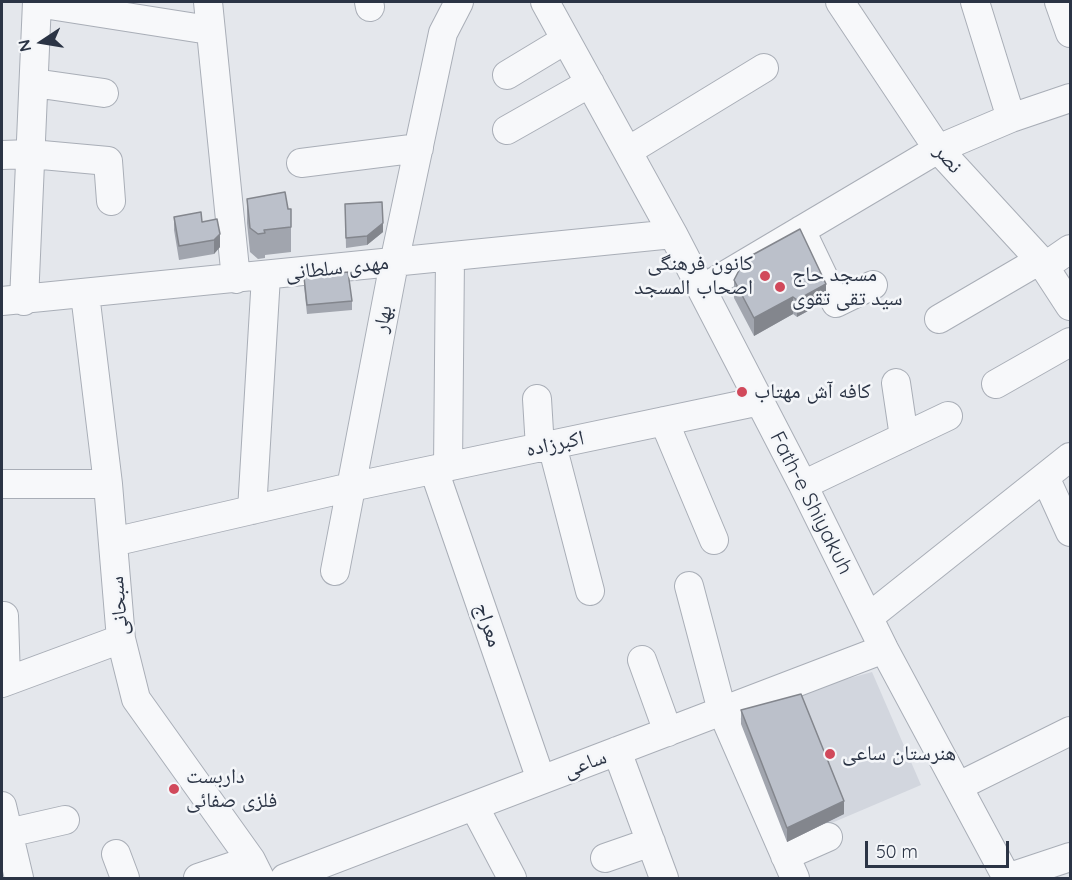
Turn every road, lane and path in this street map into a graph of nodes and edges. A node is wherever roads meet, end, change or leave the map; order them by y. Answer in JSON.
{"nodes":[{"id":1,"x":37,"y":2,"type":"edge"},
{"id":2,"x":208,"y":2,"type":"edge"},
{"id":3,"x":459,"y":2,"type":"edge"},
{"id":4,"x":545,"y":2,"type":"edge"},
{"id":5,"x":840,"y":2,"type":"edge"},
{"id":6,"x":975,"y":2,"type":"edge"},
{"id":7,"x":1059,"y":2,"type":"edge"},
{"id":8,"x":209,"y":30,"type":"junction"},
{"id":9,"x":1071,"y":33,"type":"edge"},
{"id":10,"x":565,"y":40,"type":"junction"},
{"id":11,"x":764,"y":68,"type":"dead end"},
{"id":12,"x":507,"y":75,"type":"dead end"},
{"id":13,"x":33,"y":82,"type":"junction"},
{"id":14,"x":590,"y":83,"type":"junction"},
{"id":15,"x":104,"y":93,"type":"dead end"},
{"id":16,"x":1071,"y":98,"type":"edge"},
{"id":17,"x":1011,"y":118,"type":"junction"},
{"id":18,"x":507,"y":130,"type":"dead end"},
{"id":19,"x":419,"y":147,"type":"junction"},
{"id":20,"x":938,"y":149,"type":"junction"},
{"id":21,"x":628,"y":151,"type":"junction"},
{"id":22,"x":31,"y":154,"type":"junction"},
{"id":23,"x":2,"y":155,"type":"edge"},
{"id":24,"x":301,"y":163,"type":"dead end"},
{"id":25,"x":111,"y":201,"type":"dead end"},
{"id":26,"x":801,"y":230,"type":"junction"},
{"id":27,"x":673,"y":234,"type":"junction"},
{"id":28,"x":1071,"y":249,"type":"edge"},
{"id":29,"x":450,"y":257,"type":"junction"},
{"id":30,"x":394,"y":262,"type":"junction"},
{"id":31,"x":1042,"y":263,"type":"junction"},
{"id":32,"x":266,"y":276,"type":"junction"},
{"id":33,"x":236,"y":279,"type":"junction"},
{"id":34,"x":873,"y":285,"type":"dead end"},
{"id":35,"x":702,"y":289,"type":"junction"},
{"id":36,"x":85,"y":294,"type":"junction"},
{"id":37,"x":1069,"y":300,"type":"edge"},
{"id":38,"x":13,"y":301,"type":"edge"},
{"id":39,"x":939,"y":319,"type":"dead end"},
{"id":40,"x":1071,"y":342,"type":"edge"},
{"id":41,"x":896,"y":383,"type":"dead end"},
{"id":42,"x":996,"y":384,"type":"dead end"},
{"id":43,"x":537,"y":399,"type":"dead end"},
{"id":44,"x":760,"y":401,"type":"junction"},
{"id":45,"x":948,"y":416,"type":"dead end"},
{"id":46,"x":664,"y":421,"type":"junction"},
{"id":47,"x":904,"y":437,"type":"junction"},
{"id":48,"x":546,"y":446,"type":"junction"},
{"id":49,"x":1071,"y":457,"type":"edge"},
{"id":50,"x":441,"y":468,"type":"junction"},
{"id":51,"x":1045,"y":477,"type":"junction"},
{"id":52,"x":2,"y":484,"type":"edge"},
{"id":53,"x":108,"y":484,"type":"junction"},
{"id":54,"x":803,"y":484,"type":"junction"},
{"id":55,"x":351,"y":487,"type":"junction"},
{"id":56,"x":252,"y":510,"type":"junction"},
{"id":57,"x":1071,"y":532,"type":"edge"},
{"id":58,"x":714,"y":540,"type":"dead end"},
{"id":59,"x":113,"y":542,"type":"junction"},
{"id":60,"x":335,"y":571,"type":"dead end"},
{"id":61,"x":689,"y":586,"type":"dead end"},
{"id":62,"x":590,"y":591,"type":"dead end"},
{"id":63,"x":4,"y":616,"type":"dead end"},
{"id":64,"x":869,"y":618,"type":"junction"},
{"id":65,"x":121,"y":639,"type":"junction"},
{"id":66,"x":884,"y":649,"type":"junction"},
{"id":67,"x":642,"y":660,"type":"dead end"},
{"id":68,"x":4,"y":682,"type":"edge"},
{"id":69,"x":722,"y":711,"type":"junction"},
{"id":70,"x":1071,"y":731,"type":"edge"},
{"id":71,"x":668,"y":732,"type":"junction"},
{"id":72,"x":617,"y":751,"type":"junction"},
{"id":73,"x":541,"y":780,"type":"junction"},
{"id":74,"x":959,"y":786,"type":"junction"},
{"id":75,"x":2,"y":806,"type":"edge"},
{"id":76,"x":474,"y":806,"type":"junction"},
{"id":77,"x":65,"y":820,"type":"dead end"},
{"id":78,"x":828,"y":837,"type":"dead end"},
{"id":79,"x":7,"y":840,"type":"edge"},
{"id":80,"x":651,"y":842,"type":"junction"},
{"id":81,"x":1071,"y":857,"type":"edge"},
{"id":82,"x":606,"y":858,"type":"dead end"},
{"id":83,"x":790,"y":867,"type":"edge"},
{"id":84,"x":255,"y":869,"type":"edge"},
{"id":85,"x":1007,"y":878,"type":"edge"},
{"id":86,"x":19,"y":879,"type":"edge"},
{"id":87,"x":198,"y":879,"type":"edge"},
{"id":88,"x":285,"y":879,"type":"edge"},
{"id":89,"x":512,"y":879,"type":"edge"},
{"id":90,"x":664,"y":879,"type":"edge"}],
"edges":[{"from":1,"to":8,"type":"street"},
{"from":1,"to":13,"type":"street"},
{"from":2,"to":8,"type":"street"},
{"from":3,"to":19,"type":"street","name":"بهار"},
{"from":4,"to":10,"type":"street","name":"Fath-e Shiyakuh"},
{"from":5,"to":20,"type":"street","name":"نصر"},
{"from":6,"to":17,"type":"street"},
{"from":7,"to":9,"type":"street"},
{"from":8,"to":33,"type":"street"},
{"from":10,"to":12,"type":"street"},
{"from":10,"to":14,"type":"street","name":"Fath-e Shiyakuh"},
{"from":11,"to":21,"type":"street"},
{"from":13,"to":15,"type":"street"},
{"from":13,"to":22,"type":"street"},
{"from":14,"to":18,"type":"street"},
{"from":14,"to":21,"type":"street","name":"Fath-e Shiyakuh"},
{"from":16,"to":17,"type":"street"},
{"from":17,"to":20,"type":"street"},
{"from":19,"to":24,"type":"street"},
{"from":19,"to":30,"type":"street","name":"بهار"},
{"from":20,"to":26,"type":"street"},
{"from":20,"to":31,"type":"street","name":"نصر"},
{"from":21,"to":27,"type":"street","name":"Fath-e Shiyakuh"},
{"from":22,"to":23,"type":"street"},
{"from":22,"to":25,"type":"street"},
{"from":22,"to":38,"type":"street"},
{"from":26,"to":34,"type":"street"},
{"from":26,"to":35,"type":"street"},
{"from":27,"to":29,"type":"street","name":"مهدی سلطانی"},
{"from":27,"to":35,"type":"street","name":"Fath-e Shiyakuh"},
{"from":28,"to":31,"type":"street"},
{"from":29,"to":30,"type":"street","name":"مهدی سلطانی"},
{"from":29,"to":50,"type":"street","name":"معراج"},
{"from":30,"to":32,"type":"street","name":"مهدی سلطانی"},
{"from":30,"to":55,"type":"street","name":"بهار"},
{"from":31,"to":37,"type":"street","name":"نصر"},
{"from":31,"to":39,"type":"street"},
{"from":32,"to":33,"type":"street","name":"مهدی سلطانی"},
{"from":32,"to":56,"type":"street"},
{"from":33,"to":36,"type":"street","name":"مهدی سلطانی"},
{"from":35,"to":44,"type":"street","name":"Fath-e Shiyakuh"},
{"from":36,"to":38,"type":"street","name":"مهدی سلطانی"},
{"from":36,"to":53,"type":"street","name":"سبحانی"},
{"from":40,"to":42,"type":"street"},
{"from":41,"to":47,"type":"street"},
{"from":43,"to":48,"type":"street"},
{"from":44,"to":46,"type":"street","name":"اکبرزاده"},
{"from":44,"to":54,"type":"street","name":"Fath-e Shiyakuh"},
{"from":45,"to":47,"type":"street"},
{"from":46,"to":48,"type":"street","name":"اکبرزاده"},
{"from":46,"to":58,"type":"street"},
{"from":47,"to":54,"type":"street"},
{"from":48,"to":50,"type":"street","name":"اکبرزاده"},
{"from":48,"to":62,"type":"street"},
{"from":49,"to":51,"type":"street"},
{"from":50,"to":55,"type":"street","name":"اکبرزاده"},
{"from":50,"to":73,"type":"street","name":"معراج"},
{"from":51,"to":57,"type":"street"},
{"from":51,"to":64,"type":"street"},
{"from":52,"to":53,"type":"street"},
{"from":53,"to":59,"type":"street","name":"سبحانی"},
{"from":54,"to":64,"type":"street","name":"Fath-e Shiyakuh"},
{"from":55,"to":56,"type":"street","name":"اکبرزاده"},
{"from":55,"to":60,"type":"street","name":"بهار"},
{"from":56,"to":59,"type":"street","name":"اکبرزاده"},
{"from":59,"to":65,"type":"street","name":"سبحانی"},
{"from":61,"to":69,"type":"street"},
{"from":63,"to":68,"type":"street"},
{"from":64,"to":66,"type":"street","name":"Fath-e Shiyakuh"},
{"from":65,"to":68,"type":"street"},
{"from":65,"to":84,"type":"street","name":"سبحانی"},
{"from":66,"to":69,"type":"street","name":"ساعی"},
{"from":66,"to":74,"type":"street","name":"Fath-e Shiyakuh"},
{"from":67,"to":71,"type":"street"},
{"from":69,"to":71,"type":"street","name":"ساعی"},
{"from":69,"to":83,"type":"street"},
{"from":70,"to":74,"type":"street"},
{"from":71,"to":72,"type":"street","name":"ساعی"},
{"from":72,"to":73,"type":"street","name":"ساعی"},
{"from":72,"to":80,"type":"street"},
{"from":73,"to":76,"type":"street","name":"ساعی"},
{"from":74,"to":85,"type":"street","name":"Fath-e Shiyakuh"},
{"from":75,"to":79,"type":"street"},
{"from":76,"to":88,"type":"street","name":"ساعی"},
{"from":76,"to":89,"type":"street"},
{"from":77,"to":79,"type":"street"},
{"from":78,"to":83,"type":"street"},
{"from":79,"to":86,"type":"street"},
{"from":80,"to":82,"type":"street"},
{"from":80,"to":90,"type":"street"},
{"from":81,"to":85,"type":"street"},
{"from":84,"to":87,"type":"street"}]}
